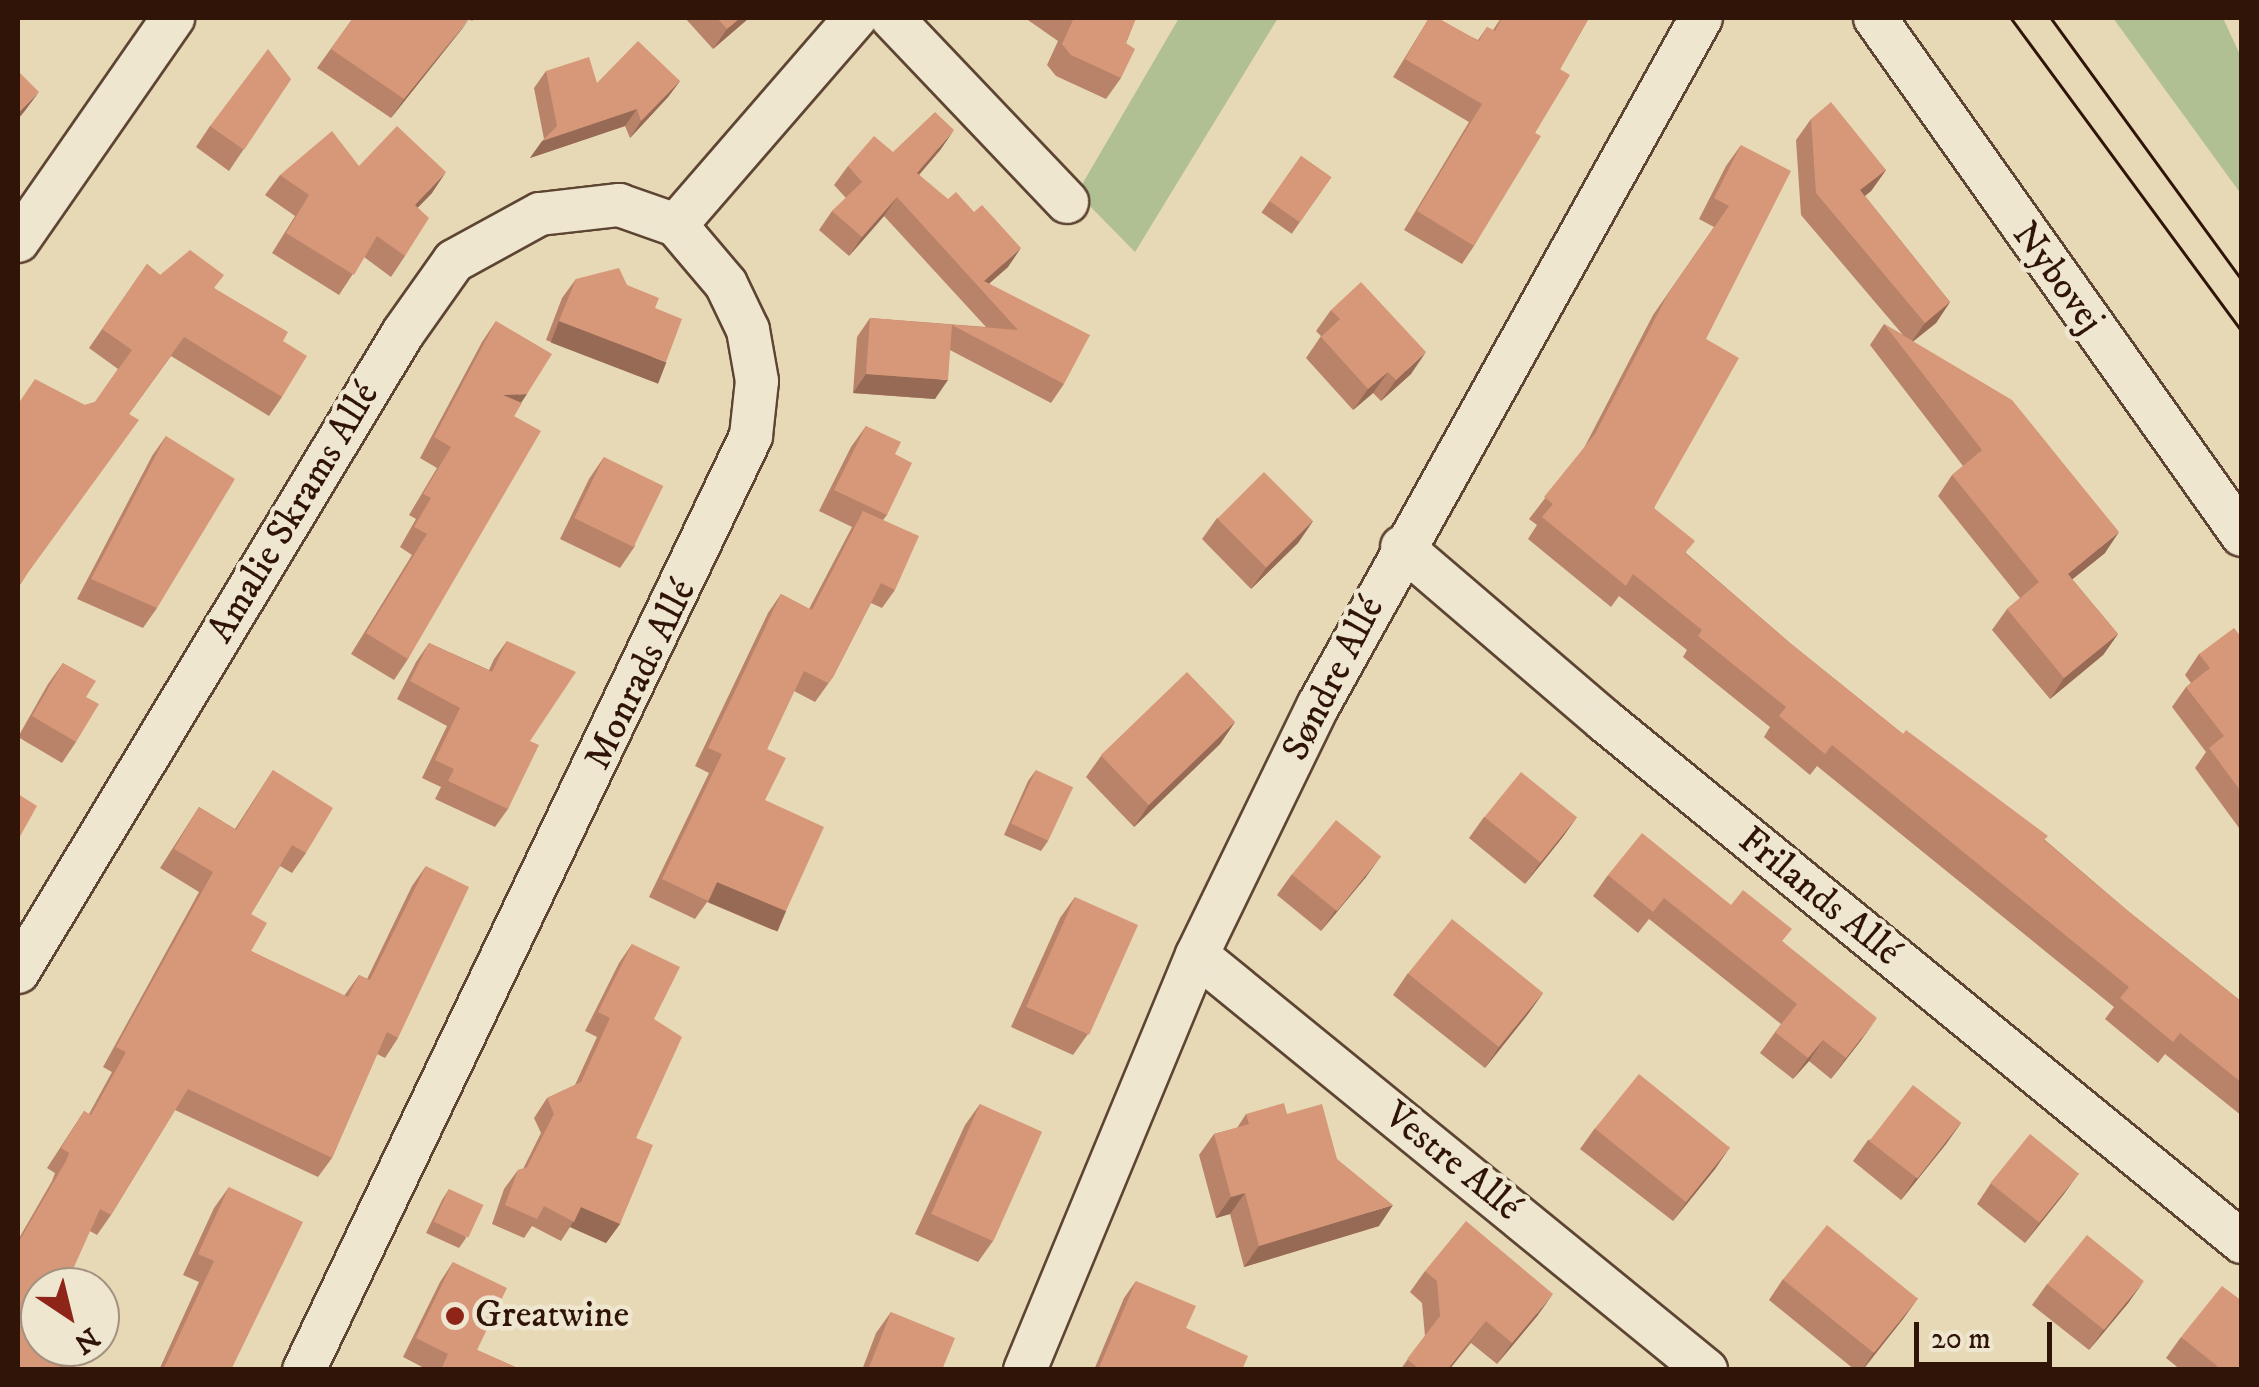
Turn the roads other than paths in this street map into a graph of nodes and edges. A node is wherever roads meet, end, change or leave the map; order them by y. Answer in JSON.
{"nodes":[{"id":1,"x":173,"y":18,"type":"edge"},
{"id":2,"x":854,"y":18,"type":"edge"},
{"id":3,"x":892,"y":18,"type":"edge"},
{"id":4,"x":1701,"y":18,"type":"edge"},
{"id":5,"x":1875,"y":18,"type":"edge"},
{"id":6,"x":1068,"y":202,"type":"dead end"},
{"id":7,"x":676,"y":225,"type":"junction"},
{"id":8,"x":18,"y":241,"type":"edge"},
{"id":9,"x":2242,"y":536,"type":"edge"},
{"id":10,"x":1402,"y":546,"type":"junction"},
{"id":11,"x":1197,"y":955,"type":"junction"},
{"id":12,"x":18,"y":972,"type":"edge"},
{"id":13,"x":2242,"y":1242,"type":"edge"},
{"id":14,"x":304,"y":1370,"type":"edge"},
{"id":15,"x":1025,"y":1370,"type":"edge"},
{"id":16,"x":1706,"y":1370,"type":"edge"}],
"edges":[{"from":1,"to":8,"type":"street"},
{"from":2,"to":7,"type":"street"},
{"from":3,"to":6,"type":"street"},
{"from":4,"to":10,"type":"street","name":"Søndre Allé"},
{"from":5,"to":9,"type":"street","name":"Nybovej"},
{"from":7,"to":12,"type":"street","name":"Amalie Skrams Allé"},
{"from":7,"to":14,"type":"street","name":"Monrads Allé"},
{"from":10,"to":11,"type":"street","name":"Søndre Allé"},
{"from":10,"to":13,"type":"street","name":"Frilands Allé"},
{"from":11,"to":15,"type":"street","name":"Søndre Allé"},
{"from":11,"to":16,"type":"street","name":"Vestre Allé"}]}
